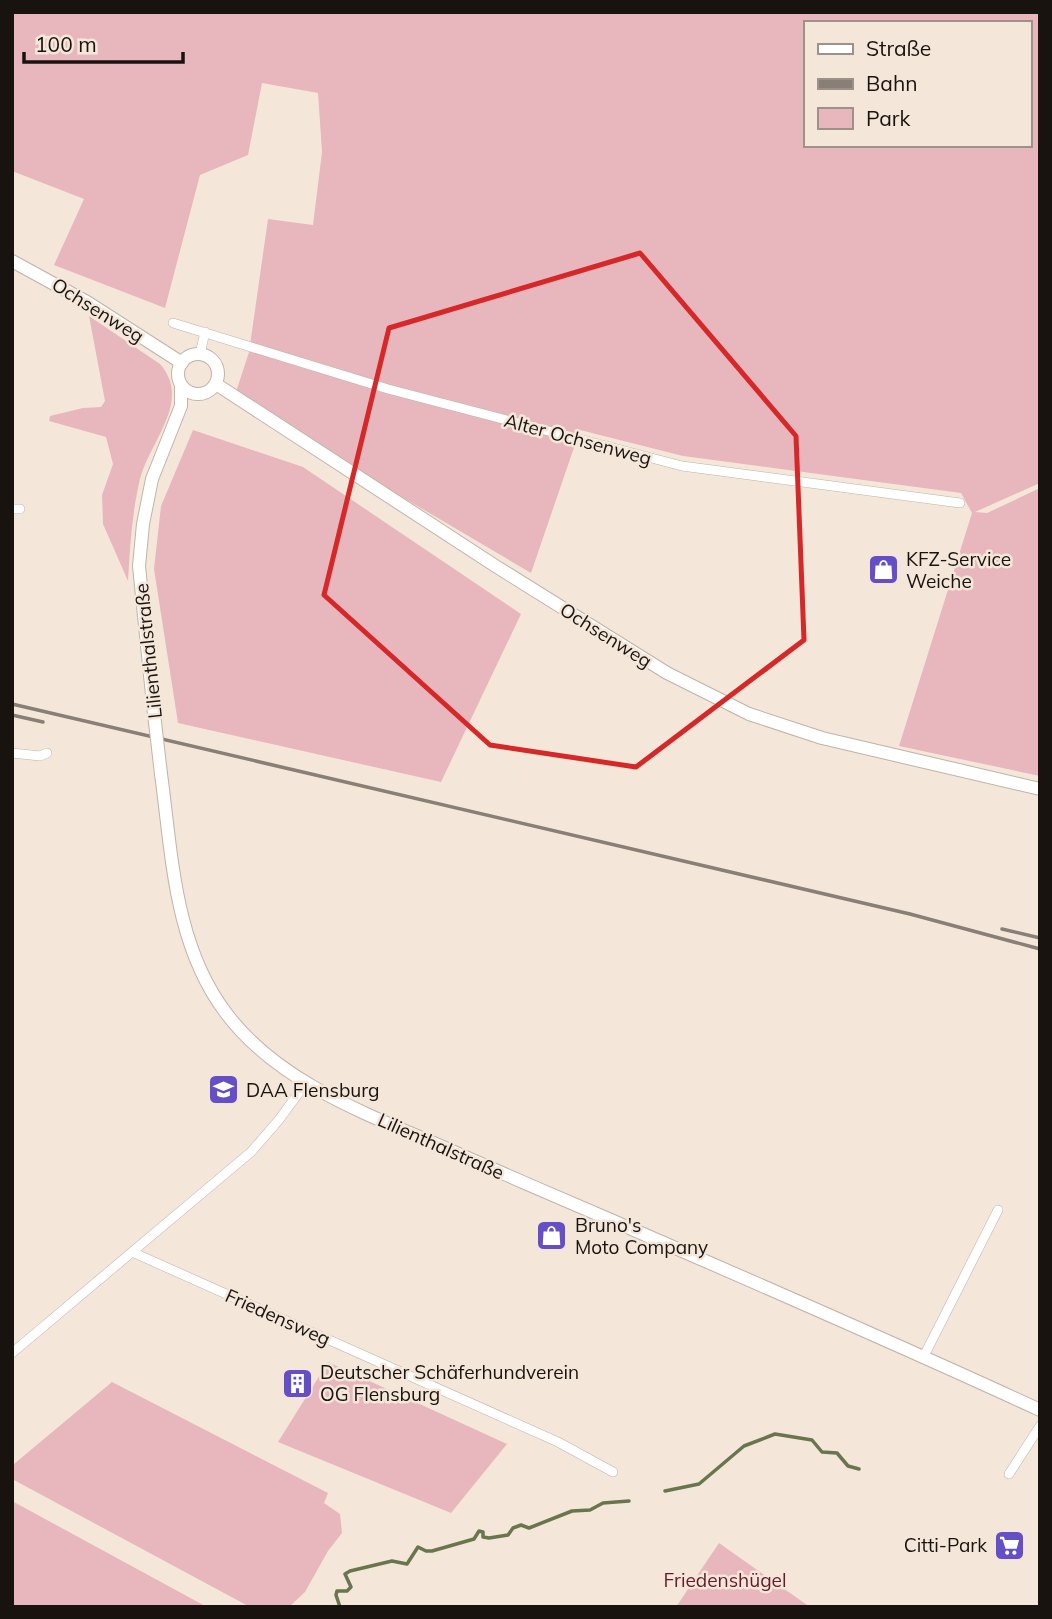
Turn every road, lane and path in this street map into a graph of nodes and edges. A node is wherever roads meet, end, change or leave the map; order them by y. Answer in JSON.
{"nodes":[{"id":1,"x":12,"y":261,"type":"edge"},
{"id":2,"x":173,"y":323,"type":"dead end"},
{"id":3,"x":205,"y":332,"type":"junction"},
{"id":4,"x":200,"y":354,"type":"junction"},
{"id":5,"x":182,"y":363,"type":"junction"},
{"id":6,"x":216,"y":384,"type":"junction"},
{"id":7,"x":181,"y":385,"type":"junction"},
{"id":8,"x":201,"y":394,"type":"junction"},
{"id":9,"x":174,"y":425,"type":"junction"},
{"id":10,"x":960,"y":503,"type":"dead end"},
{"id":11,"x":12,"y":753,"type":"edge"},
{"id":12,"x":47,"y":753,"type":"dead end"},
{"id":13,"x":1040,"y":789,"type":"edge"},
{"id":14,"x":306,"y":1083,"type":"junction"},
{"id":15,"x":998,"y":1210,"type":"dead end"},
{"id":16,"x":132,"y":1252,"type":"junction"},
{"id":17,"x":12,"y":1353,"type":"edge"},
{"id":18,"x":924,"y":1356,"type":"junction"},
{"id":19,"x":1040,"y":1410,"type":"edge"},
{"id":20,"x":1040,"y":1426,"type":"edge"},
{"id":21,"x":613,"y":1472,"type":"dead end"},
{"id":22,"x":1009,"y":1474,"type":"dead end"}],
"edges":[{"from":1,"to":5,"type":"street","name":"Ochsenweg"},
{"from":2,"to":3,"type":"street","name":"Alter Ochsenweg"},
{"from":3,"to":4,"type":"street"},
{"from":3,"to":10,"type":"street","name":"Alter Ochsenweg"},
{"from":4,"to":5,"type":"street"},
{"from":4,"to":6,"type":"street"},
{"from":5,"to":7,"type":"street"},
{"from":6,"to":8,"type":"street"},
{"from":6,"to":13,"type":"street","name":"Ochsenweg"},
{"from":7,"to":8,"type":"street"},
{"from":7,"to":9,"type":"street","name":"Lilienthalstraße"},
{"from":8,"to":9,"type":"street","name":"Lilienthalstraße"},
{"from":9,"to":14,"type":"street","name":"Lilienthalstraße","bridge":true},
{"from":11,"to":12,"type":"street"},
{"from":14,"to":16,"type":"street"},
{"from":14,"to":18,"type":"street","name":"Lilienthalstraße"},
{"from":15,"to":18,"type":"street"},
{"from":16,"to":17,"type":"street"},
{"from":16,"to":21,"type":"street","name":"Friedensweg"},
{"from":18,"to":19,"type":"street","name":"Lilienthalstraße"},
{"from":20,"to":22,"type":"street"}]}
